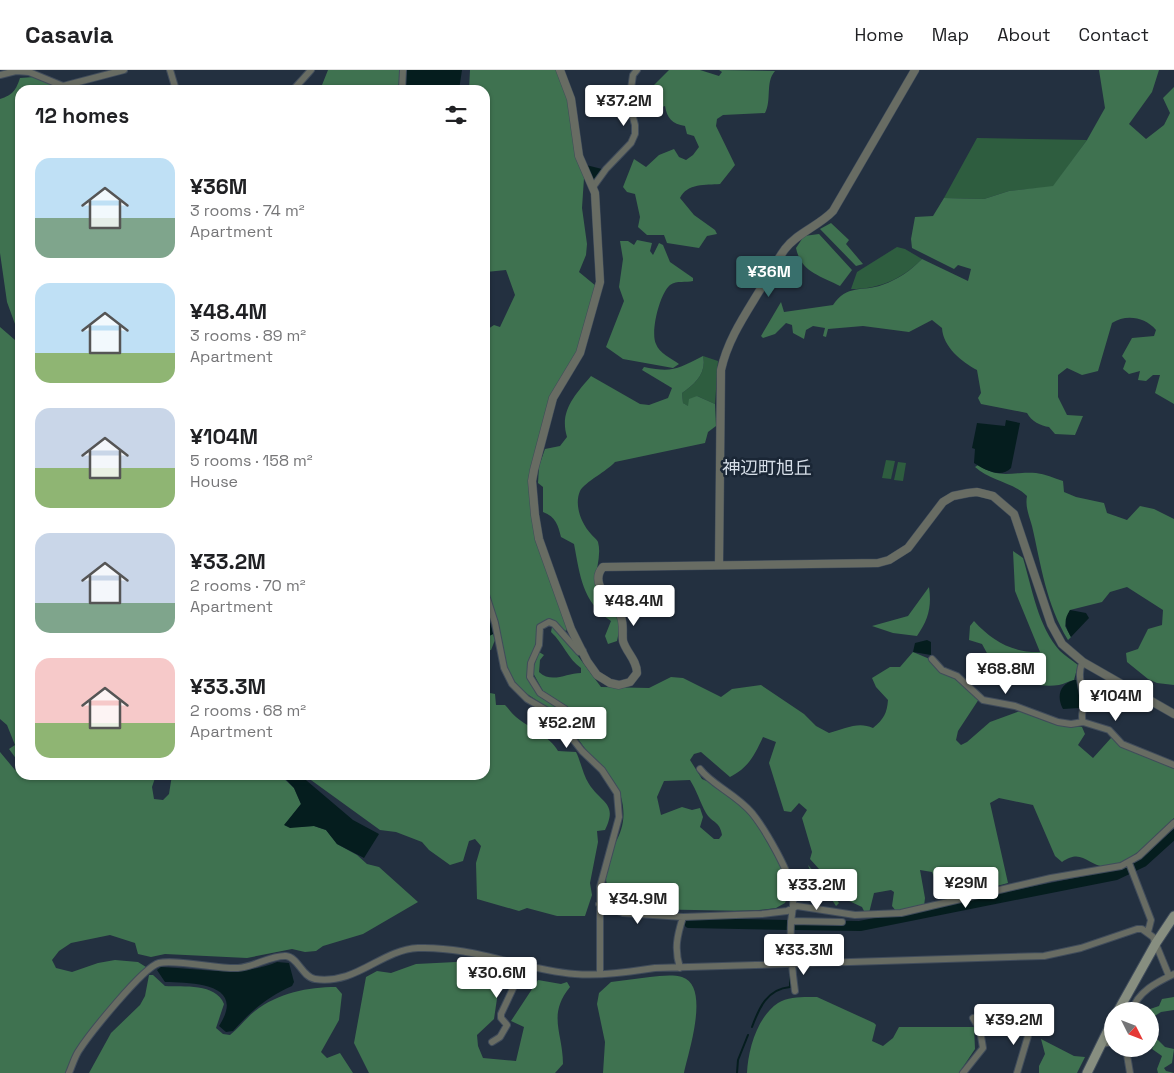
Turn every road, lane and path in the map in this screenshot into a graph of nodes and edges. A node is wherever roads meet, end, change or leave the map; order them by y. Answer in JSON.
{"nodes":[{"id":1,"x":121,"y":70,"type":"edge"},
{"id":2,"x":170,"y":70,"type":"edge"},
{"id":3,"x":311,"y":70,"type":"edge"},
{"id":4,"x":403,"y":70,"type":"edge"},
{"id":5,"x":560,"y":70,"type":"edge"},
{"id":6,"x":636,"y":70,"type":"edge"},
{"id":7,"x":915,"y":70,"type":"edge"},
{"id":8,"x":3,"y":73,"type":"edge"},
{"id":9,"x":61,"y":85,"type":"edge"},
{"id":10,"x":67,"y":85,"type":"edge"},
{"id":11,"x":174,"y":85,"type":"edge"},
{"id":12,"x":298,"y":85,"type":"edge"},
{"id":13,"x":402,"y":85,"type":"edge"},
{"id":14,"x":593,"y":187,"type":"junction"},
{"id":15,"x":719,"y":565,"type":"junction"},
{"id":16,"x":490,"y":608,"type":"edge"},
{"id":17,"x":583,"y":651,"type":"junction"},
{"id":18,"x":932,"y":659,"type":"dead end"},
{"id":19,"x":1083,"y":662,"type":"junction"},
{"id":20,"x":1174,"y":714,"type":"edge"},
{"id":21,"x":1083,"y":722,"type":"junction"},
{"id":22,"x":566,"y":730,"type":"junction"},
{"id":23,"x":1174,"y":765,"type":"edge"},
{"id":24,"x":700,"y":769,"type":"dead end"},
{"id":25,"x":1174,"y":823,"type":"edge"},
{"id":26,"x":1131,"y":866,"type":"junction"},
{"id":27,"x":598,"y":904,"type":"junction"},
{"id":28,"x":792,"y":908,"type":"junction"},
{"id":29,"x":1174,"y":916,"type":"edge"},
{"id":30,"x":683,"y":917,"type":"junction"},
{"id":31,"x":842,"y":922,"type":"dead end"},
{"id":32,"x":791,"y":924,"type":"junction"},
{"id":33,"x":1148,"y":932,"type":"junction"},
{"id":34,"x":1156,"y":943,"type":"junction"},
{"id":35,"x":792,"y":963,"type":"junction"},
{"id":36,"x":524,"y":965,"type":"junction"},
{"id":37,"x":680,"y":968,"type":"junction"},
{"id":38,"x":600,"y":973,"type":"junction"},
{"id":39,"x":1172,"y":975,"type":"edge"},
{"id":40,"x":795,"y":991,"type":"dead end"},
{"id":41,"x":1123,"y":1002,"type":"edge"},
{"id":42,"x":1136,"y":1002,"type":"edge"},
{"id":43,"x":973,"y":1018,"type":"dead end"},
{"id":44,"x":1031,"y":1026,"type":"dead end"},
{"id":45,"x":1104,"y":1040,"type":"edge"},
{"id":46,"x":492,"y":1042,"type":"dead end"},
{"id":47,"x":1102,"y":1044,"type":"joint"},
{"id":48,"x":1128,"y":1058,"type":"edge"},
{"id":49,"x":69,"y":1073,"type":"edge"},
{"id":50,"x":963,"y":1073,"type":"edge"},
{"id":51,"x":1017,"y":1073,"type":"edge"},
{"id":52,"x":1087,"y":1073,"type":"edge"},
{"id":53,"x":1130,"y":1073,"type":"edge"}],
"edges":[{"from":1,"to":10,"type":"street"},
{"from":2,"to":11,"type":"street"},
{"from":3,"to":12,"type":"street"},
{"from":4,"to":13,"type":"street"},
{"from":5,"to":14,"type":"street"},
{"from":6,"to":14,"type":"street"},
{"from":7,"to":15,"type":"street"},
{"from":8,"to":9,"type":"street"},
{"from":14,"to":17,"type":"street"},
{"from":15,"to":17,"type":"street"},
{"from":15,"to":19,"type":"street"},
{"from":16,"to":22,"type":"street"},
{"from":17,"to":22,"type":"street"},
{"from":18,"to":21,"type":"street"},
{"from":19,"to":20,"type":"street"},
{"from":19,"to":21,"type":"street"},
{"from":21,"to":23,"type":"street"},
{"from":22,"to":27,"type":"street"},
{"from":24,"to":28,"type":"street"},
{"from":25,"to":26,"type":"street"},
{"from":26,"to":28,"type":"street"},
{"from":26,"to":33,"type":"street"},
{"from":27,"to":30,"type":"street"},
{"from":27,"to":38,"type":"street"},
{"from":28,"to":30,"type":"street"},
{"from":28,"to":32,"type":"street"},
{"from":29,"to":34,"type":"main road"},
{"from":30,"to":37,"type":"street"},
{"from":31,"to":32,"type":"street"},
{"from":32,"to":35,"type":"street"},
{"from":33,"to":34,"type":"street"},
{"from":33,"to":35,"type":"street"},
{"from":34,"to":39,"type":"street"},
{"from":34,"to":41,"type":"main road"},
{"from":35,"to":37,"type":"street"},
{"from":35,"to":40,"type":"street"},
{"from":36,"to":38,"type":"street"},
{"from":36,"to":46,"type":"street"},
{"from":36,"to":49,"type":"street"},
{"from":37,"to":38,"type":"street"},
{"from":39,"to":42,"type":"street"},
{"from":43,"to":50,"type":"street"},
{"from":44,"to":51,"type":"street"},
{"from":45,"to":47,"type":"main road"},
{"from":47,"to":52,"type":"main road"},
{"from":48,"to":53,"type":"street"}]}
